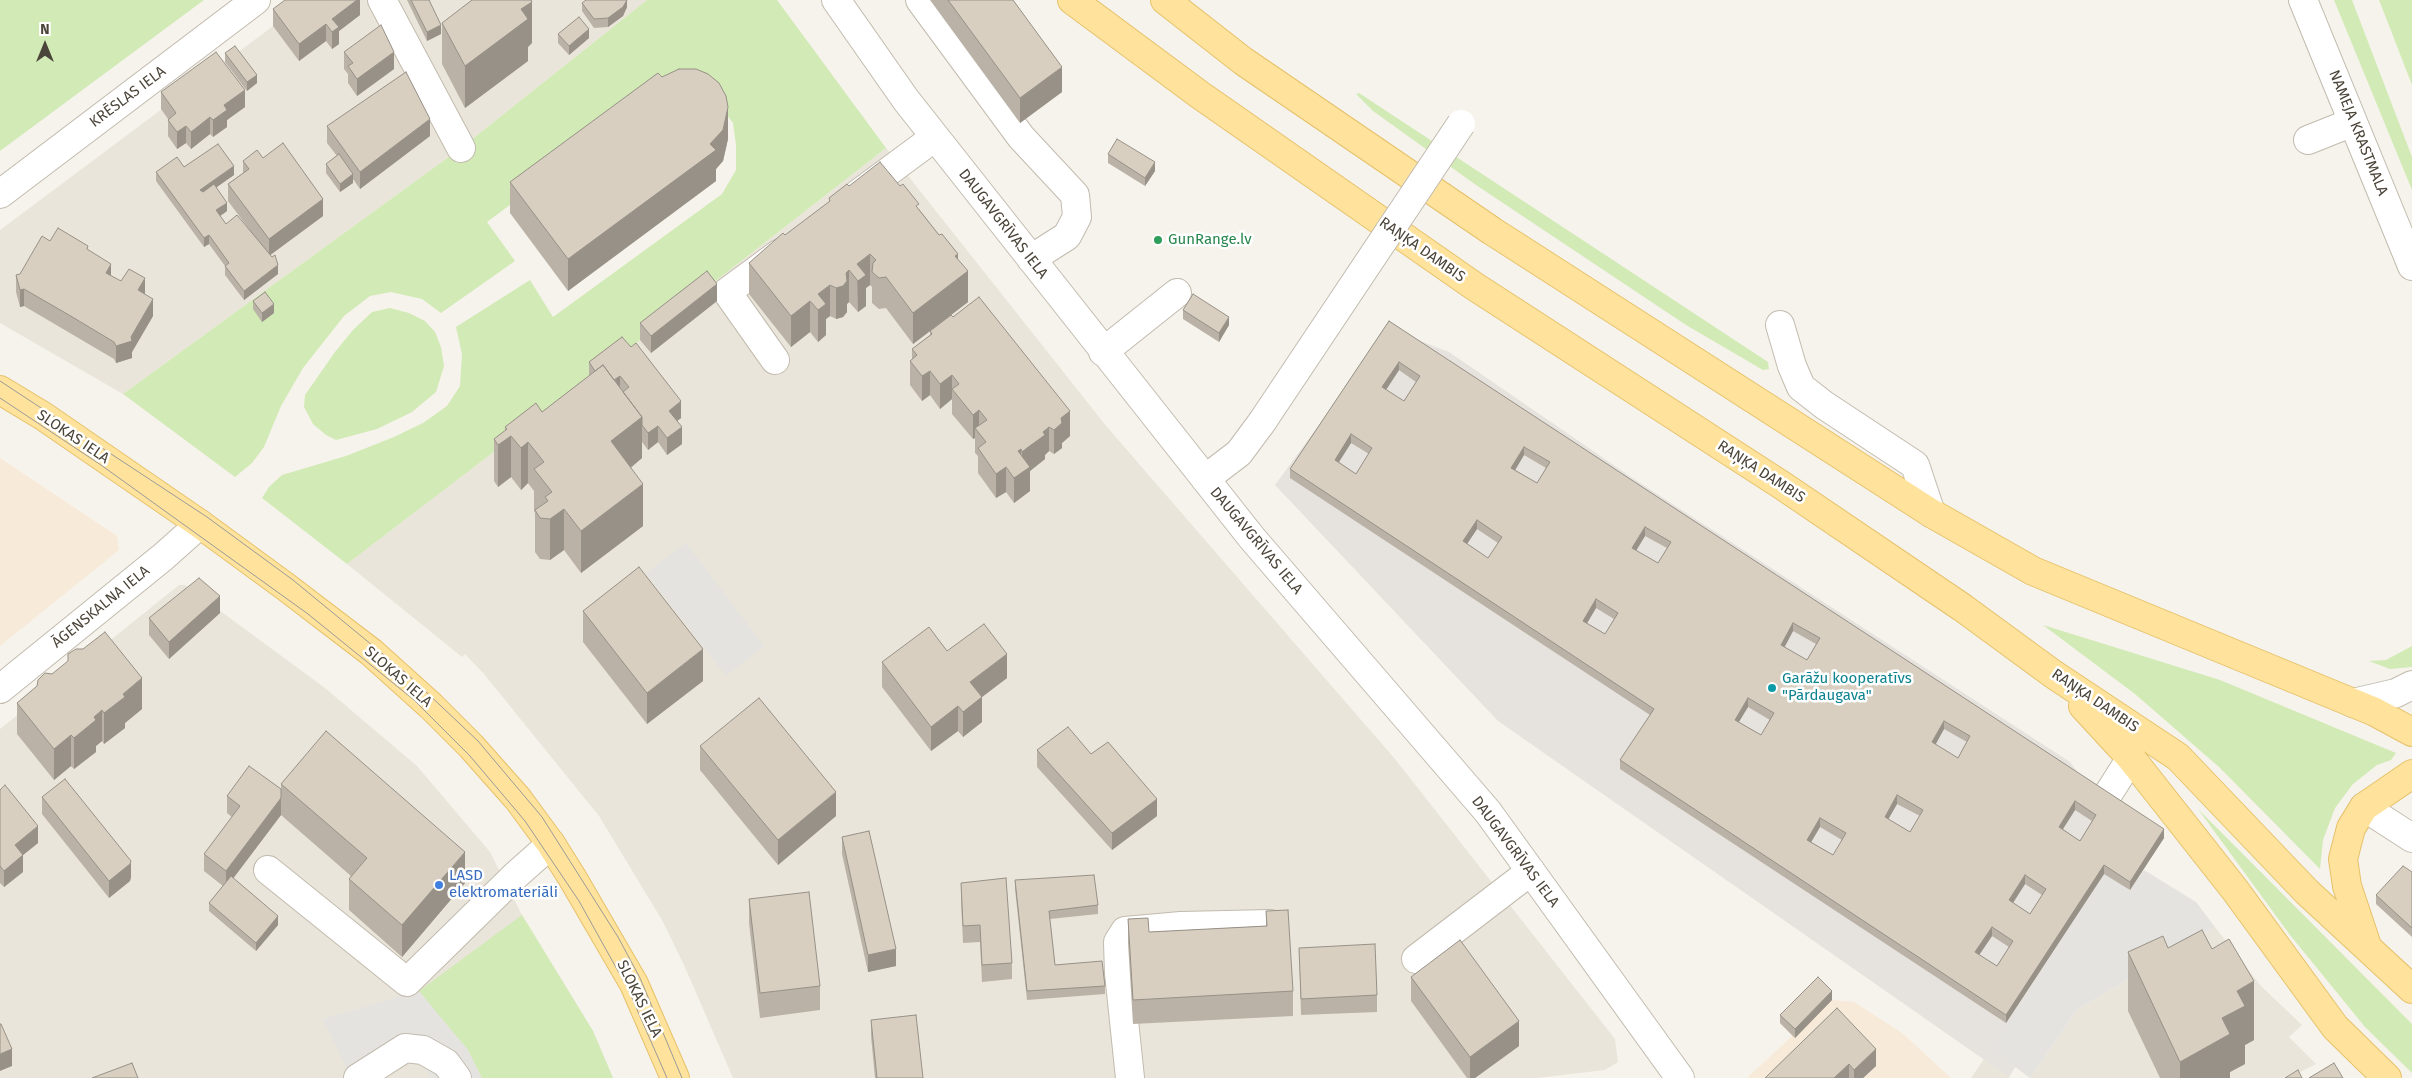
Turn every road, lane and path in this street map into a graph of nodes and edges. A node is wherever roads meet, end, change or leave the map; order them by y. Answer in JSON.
{"nodes":[{"id":1,"x":256,"y":0,"type":"edge"},
{"id":2,"x":382,"y":0,"type":"edge"},
{"id":3,"x":836,"y":0,"type":"edge"},
{"id":4,"x":920,"y":0,"type":"edge"},
{"id":5,"x":1072,"y":0,"type":"edge"},
{"id":6,"x":1165,"y":0,"type":"edge"},
{"id":7,"x":2303,"y":0,"type":"edge"},
{"id":8,"x":2353,"y":122,"type":"junction"},
{"id":9,"x":1461,"y":124,"type":"dead end"},
{"id":10,"x":935,"y":136,"type":"junction"},
{"id":11,"x":2308,"y":140,"type":"dead end"},
{"id":12,"x":461,"y":148,"type":"dead end"},
{"id":13,"x":0,"y":194,"type":"edge"},
{"id":14,"x":836,"y":211,"type":"edge"},
{"id":15,"x":797,"y":240,"type":"edge"},
{"id":16,"x":1031,"y":259,"type":"junction"},
{"id":17,"x":2412,"y":266,"type":"edge"},
{"id":18,"x":1177,"y":293,"type":"dead end"},
{"id":19,"x":1780,"y":325,"type":"dead end"},
{"id":20,"x":1103,"y":352,"type":"junction"},
{"id":21,"x":775,"y":360,"type":"dead end"},
{"id":22,"x":0,"y":390,"type":"edge"},
{"id":23,"x":1205,"y":479,"type":"junction"},
{"id":24,"x":1931,"y":513,"type":"junction"},
{"id":25,"x":200,"y":524,"type":"junction"},
{"id":26,"x":2053,"y":674,"type":"junction"},
{"id":27,"x":4,"y":677,"type":"edge"},
{"id":28,"x":2412,"y":685,"type":"edge"},
{"id":29,"x":2364,"y":708,"type":"junction"},
{"id":30,"x":2412,"y":720,"type":"edge"},
{"id":31,"x":2412,"y":732,"type":"edge"},
{"id":32,"x":2131,"y":758,"type":"junction"},
{"id":33,"x":2412,"y":774,"type":"edge"},
{"id":34,"x":2105,"y":799,"type":"edge"},
{"id":35,"x":2364,"y":806,"type":"junction"},
{"id":36,"x":2412,"y":838,"type":"edge"},
{"id":37,"x":552,"y":844,"type":"junction"},
{"id":38,"x":268,"y":870,"type":"dead end"},
{"id":39,"x":1531,"y":871,"type":"junction"},
{"id":40,"x":1270,"y":924,"type":"edge"},
{"id":41,"x":2367,"y":948,"type":"junction"},
{"id":42,"x":1416,"y":959,"type":"dead end"},
{"id":43,"x":2412,"y":989,"type":"edge"},
{"id":44,"x":358,"y":1078,"type":"edge"},
{"id":45,"x":457,"y":1078,"type":"edge"},
{"id":46,"x":675,"y":1078,"type":"edge"},
{"id":47,"x":1130,"y":1078,"type":"edge"},
{"id":48,"x":1680,"y":1078,"type":"edge"},
{"id":49,"x":2387,"y":1078,"type":"edge"}],
"edges":[{"from":1,"to":13,"type":"street","name":"KRĒSLAS IELA"},
{"from":2,"to":12,"type":"street"},
{"from":3,"to":10,"type":"street","name":"DAUGAVGRĪVAS IELA"},
{"from":4,"to":16,"type":"street"},
{"from":5,"to":26,"type":"main road","name":"RAŅĶA DAMBIS"},
{"from":6,"to":24,"type":"main road"},
{"from":7,"to":8,"type":"street","name":"NAMEJA KRASTMALA"},
{"from":8,"to":11,"type":"street"},
{"from":8,"to":17,"type":"street","name":"NAMEJA KRASTMALA"},
{"from":9,"to":23,"type":"street","bridge":true},
{"from":10,"to":14,"type":"street"},
{"from":10,"to":16,"type":"street","name":"DAUGAVGRĪVAS IELA"},
{"from":15,"to":21,"type":"street"},
{"from":16,"to":20,"type":"street","name":"DAUGAVGRĪVAS IELA"},
{"from":18,"to":20,"type":"street"},
{"from":19,"to":24,"type":"street"},
{"from":20,"to":23,"type":"street","name":"DAUGAVGRĪVAS IELA"},
{"from":22,"to":25,"type":"main road","name":"SLOKAS IELA"},
{"from":23,"to":39,"type":"street","name":"DAUGAVGRĪVAS IELA"},
{"from":24,"to":29,"type":"main road"},
{"from":25,"to":27,"type":"street","name":"ĀGENSKALNA IELA"},
{"from":25,"to":37,"type":"main road","name":"SLOKAS IELA"},
{"from":26,"to":32,"type":"main road"},
{"from":26,"to":41,"type":"main road","name":"RAŅĶA DAMBIS"},
{"from":28,"to":29,"type":"street"},
{"from":29,"to":30,"type":"street"},
{"from":29,"to":31,"type":"main road"},
{"from":32,"to":34,"type":"street"},
{"from":32,"to":49,"type":"main road"},
{"from":33,"to":35,"type":"main road"},
{"from":35,"to":36,"type":"street"},
{"from":35,"to":41,"type":"main road"},
{"from":37,"to":38,"type":"street"},
{"from":37,"to":46,"type":"main road","name":"SLOKAS IELA"},
{"from":39,"to":42,"type":"street"},
{"from":39,"to":48,"type":"street","name":"DAUGAVGRĪVAS IELA"},
{"from":40,"to":47,"type":"street"},
{"from":41,"to":43,"type":"main road","name":"RAŅĶA DAMBIS"},
{"from":44,"to":45,"type":"street"}]}
